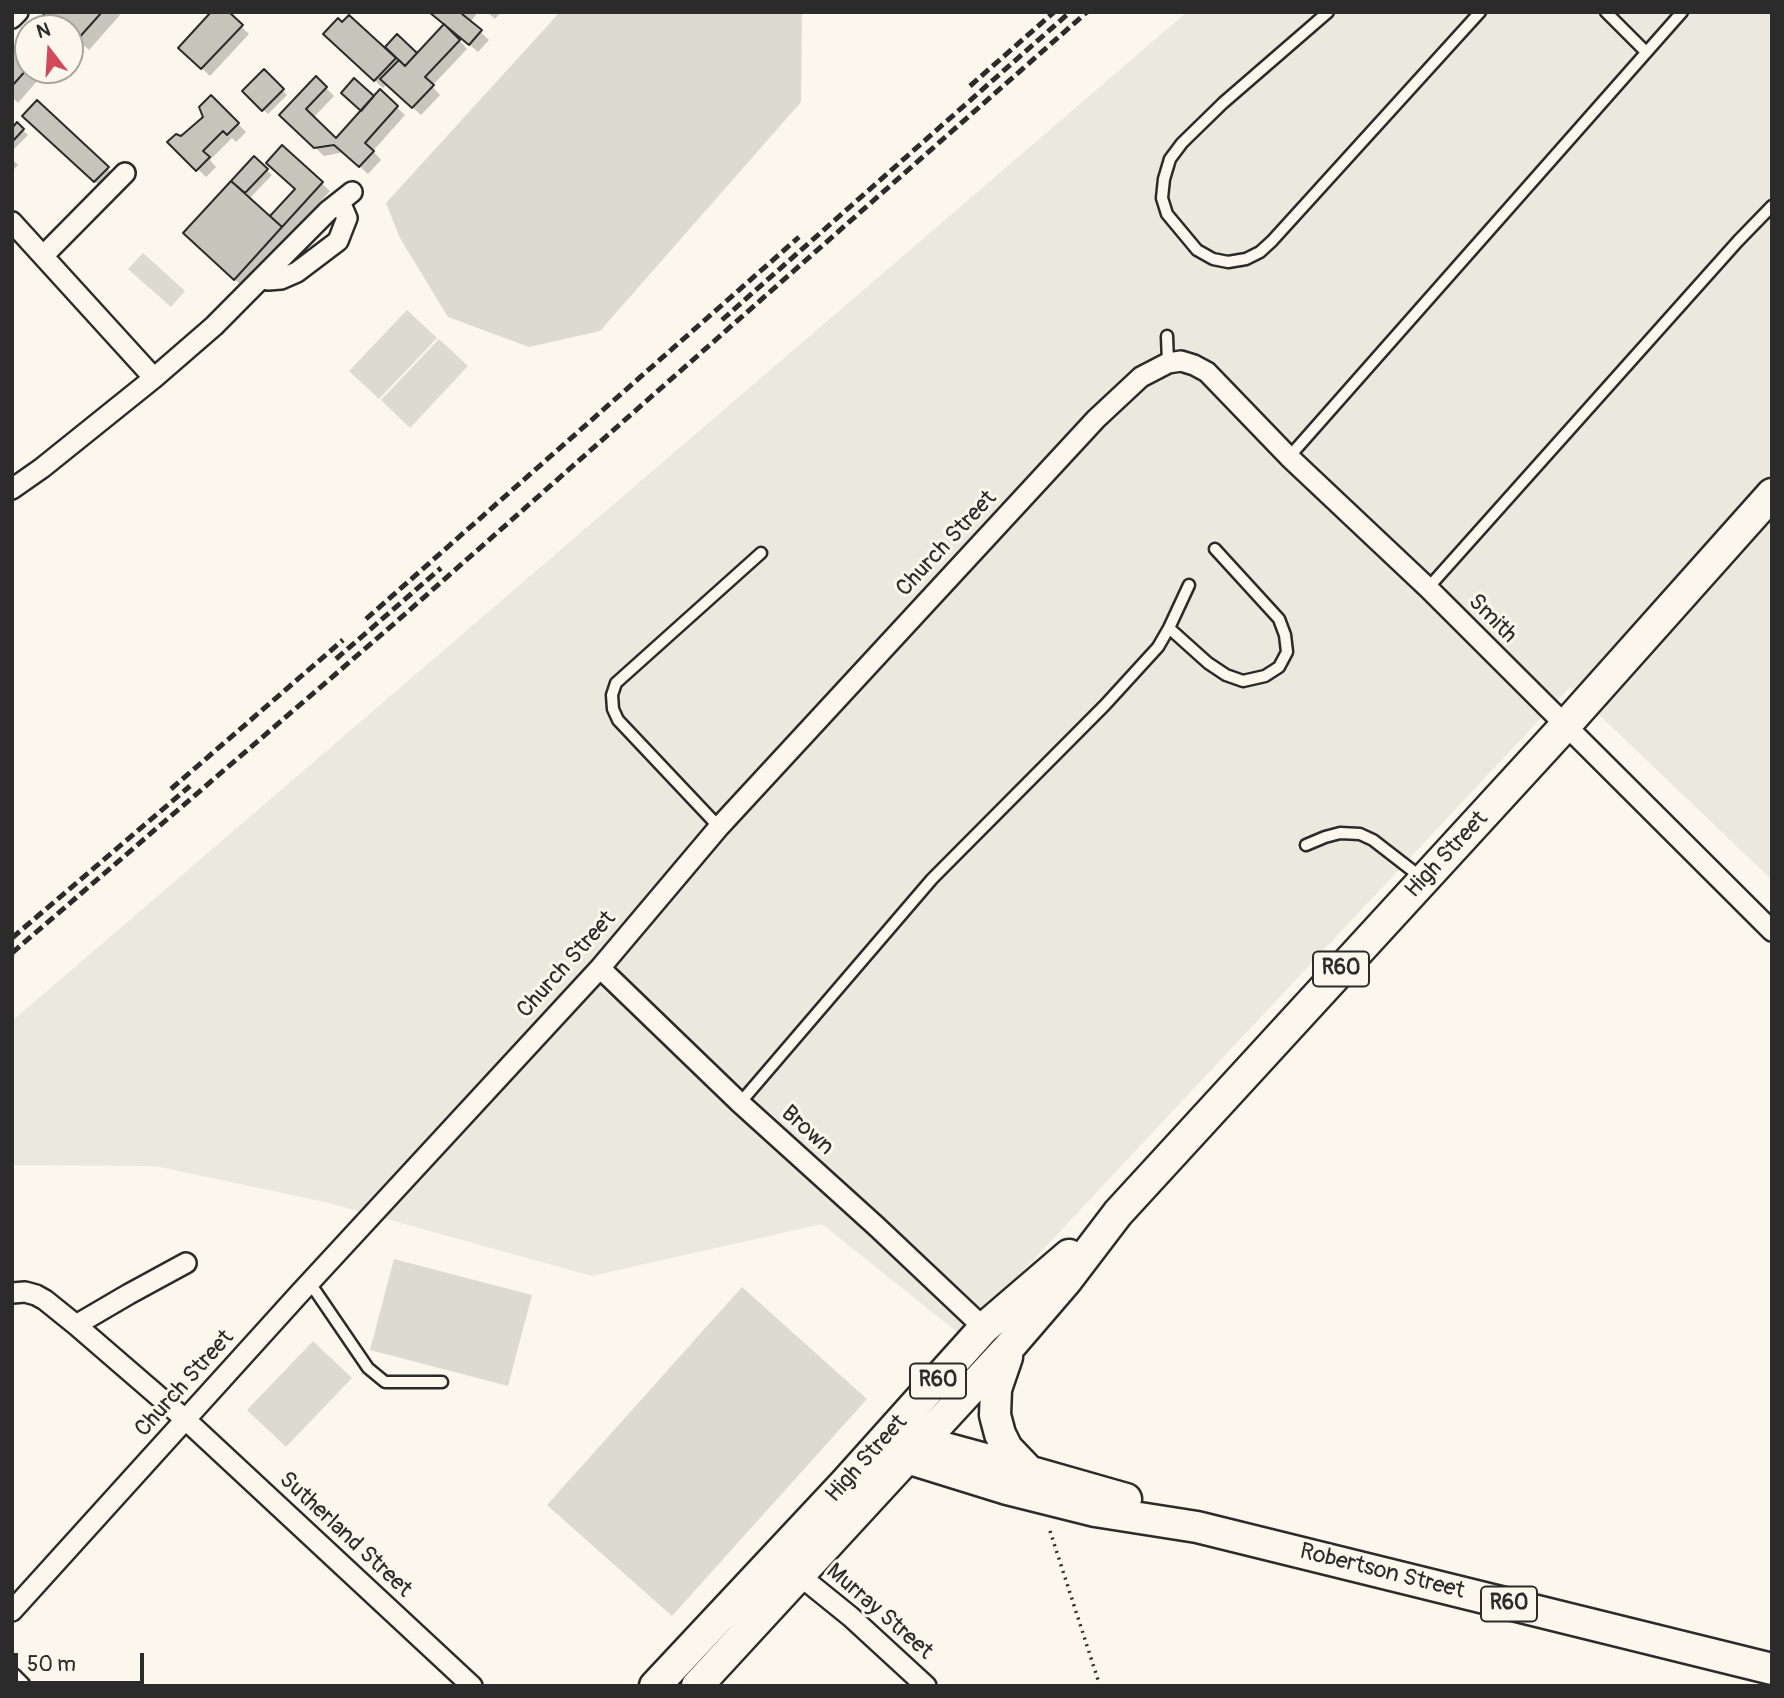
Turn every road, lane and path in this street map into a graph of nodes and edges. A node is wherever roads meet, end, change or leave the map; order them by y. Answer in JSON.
{"nodes":[{"id":1,"x":18,"y":12,"type":"edge"},
{"id":2,"x":1328,"y":12,"type":"edge"},
{"id":3,"x":1480,"y":12,"type":"edge"},
{"id":4,"x":1606,"y":12,"type":"edge"},
{"id":5,"x":1682,"y":12,"type":"edge"},
{"id":6,"x":12,"y":18,"type":"edge"},
{"id":7,"x":1646,"y":52,"type":"junction"},
{"id":8,"x":125,"y":173,"type":"dead end"},
{"id":9,"x":1772,"y":206,"type":"edge"},
{"id":10,"x":12,"y":222,"type":"edge"},
{"id":11,"x":43,"y":256,"type":"junction"},
{"id":12,"x":262,"y":278,"type":"junction"},
{"id":13,"x":1167,"y":336,"type":"dead end"},
{"id":14,"x":1168,"y":363,"type":"junction"},
{"id":15,"x":154,"y":378,"type":"junction"},
{"id":16,"x":1289,"y":457,"type":"junction"},
{"id":17,"x":12,"y":489,"type":"edge"},
{"id":18,"x":1772,"y":494,"type":"edge"},
{"id":19,"x":1214,"y":548,"type":"dead end"},
{"id":20,"x":761,"y":553,"type":"dead end"},
{"id":21,"x":1189,"y":585,"type":"dead end"},
{"id":22,"x":1427,"y":588,"type":"junction"},
{"id":23,"x":1169,"y":628,"type":"junction"},
{"id":24,"x":1565,"y":726,"type":"junction"},
{"id":25,"x":719,"y":827,"type":"junction"},
{"id":26,"x":1306,"y":845,"type":"dead end"},
{"id":27,"x":1423,"y":880,"type":"junction"},
{"id":28,"x":1772,"y":931,"type":"edge"},
{"id":29,"x":600,"y":968,"type":"junction"},
{"id":30,"x":740,"y":1103,"type":"junction"},
{"id":31,"x":1118,"y":1213,"type":"junction"},
{"id":32,"x":186,"y":1263,"type":"dead end"},
{"id":33,"x":310,"y":1283,"type":"junction"},
{"id":34,"x":12,"y":1293,"type":"edge"},
{"id":35,"x":76,"y":1325,"type":"junction"},
{"id":36,"x":984,"y":1328,"type":"junction"},
{"id":37,"x":1012,"y":1344,"type":"junction"},
{"id":38,"x":442,"y":1382,"type":"dead end"},
{"id":39,"x":186,"y":1420,"type":"junction"},
{"id":40,"x":883,"y":1442,"type":"junction"},
{"id":41,"x":914,"y":1450,"type":"junction"},
{"id":42,"x":1029,"y":1471,"type":"junction"},
{"id":43,"x":1197,"y":1527,"type":"junction"},
{"id":44,"x":1051,"y":1531,"type":"dead end"},
{"id":45,"x":799,"y":1575,"type":"junction"},
{"id":46,"x":12,"y":1611,"type":"edge"},
{"id":47,"x":1772,"y":1669,"type":"edge"},
{"id":48,"x":12,"y":1678,"type":"edge"},
{"id":49,"x":20,"y":1686,"type":"edge"},
{"id":50,"x":472,"y":1686,"type":"edge"},
{"id":51,"x":655,"y":1686,"type":"edge"},
{"id":52,"x":697,"y":1686,"type":"edge"},
{"id":53,"x":926,"y":1686,"type":"edge"},
{"id":54,"x":1100,"y":1686,"type":"edge"}],
"edges":[{"from":1,"to":6,"type":"street"},
{"from":2,"to":3,"type":"lane"},
{"from":4,"to":7,"type":"lane"},
{"from":5,"to":7,"type":"lane"},
{"from":7,"to":16,"type":"lane"},
{"from":8,"to":11,"type":"street"},
{"from":9,"to":22,"type":"lane"},
{"from":10,"to":11,"type":"street"},
{"from":11,"to":15,"type":"street"},
{"from":12,"to":12,"type":"street"},
{"from":12,"to":15,"type":"street"},
{"from":13,"to":14,"type":"lane"},
{"from":14,"to":16,"type":"street","name":"Smith"},
{"from":14,"to":25,"type":"street","name":"Church Street"},
{"from":15,"to":17,"type":"street"},
{"from":16,"to":22,"type":"street","name":"Smith"},
{"from":18,"to":24,"type":"main road","name":"High Street","number":"R60"},
{"from":19,"to":23,"type":"lane"},
{"from":20,"to":25,"type":"lane"},
{"from":21,"to":23,"type":"lane"},
{"from":22,"to":24,"type":"street","name":"Smith"},
{"from":23,"to":30,"type":"lane"},
{"from":24,"to":27,"type":"main road","name":"High Street","number":"R60"},
{"from":24,"to":28,"type":"street","name":"Smith"},
{"from":25,"to":29,"type":"street","name":"Church Street"},
{"from":26,"to":27,"type":"lane"},
{"from":27,"to":31,"type":"main road","name":"High Street","number":"R60"},
{"from":29,"to":30,"type":"street","name":"Brown"},
{"from":29,"to":33,"type":"street","name":"Church Street"},
{"from":30,"to":36,"type":"street","name":"Brown"},
{"from":31,"to":36,"type":"main road","name":"High Street","number":"R60"},
{"from":31,"to":37,"type":"main road","name":"High Street","number":"R60"},
{"from":32,"to":35,"type":"street"},
{"from":33,"to":38,"type":"lane"},
{"from":33,"to":39,"type":"street","name":"Church Street"},
{"from":34,"to":35,"type":"street","name":"Sutherland Street"},
{"from":35,"to":39,"type":"street","name":"Sutherland Street"},
{"from":36,"to":40,"type":"main road","name":"High Street","number":"R60"},
{"from":37,"to":41,"type":"main road","name":"High Street","number":"R60"},
{"from":37,"to":42,"type":"main road"},
{"from":39,"to":46,"type":"street","name":"Church Street"},
{"from":39,"to":50,"type":"street","name":"Sutherland Street"},
{"from":40,"to":41,"type":"main road","name":"Robertson Street","number":"R60"},
{"from":40,"to":51,"type":"main road","name":"High Street"},
{"from":41,"to":42,"type":"main road","name":"Robertson Street","number":"R60"},
{"from":41,"to":43,"type":"main road","name":"Robertson Street","number":"R60"},
{"from":41,"to":45,"type":"main road","name":"High Street"},
{"from":42,"to":43,"type":"main road","name":"Robertson Street","number":"R60"},
{"from":43,"to":47,"type":"main road","name":"Robertson Street","number":"R60"},
{"from":44,"to":54,"type":"path"},
{"from":45,"to":52,"type":"main road","name":"High Street"},
{"from":45,"to":53,"type":"street","name":"Murray Street"},
{"from":48,"to":49,"type":"street"}]}
